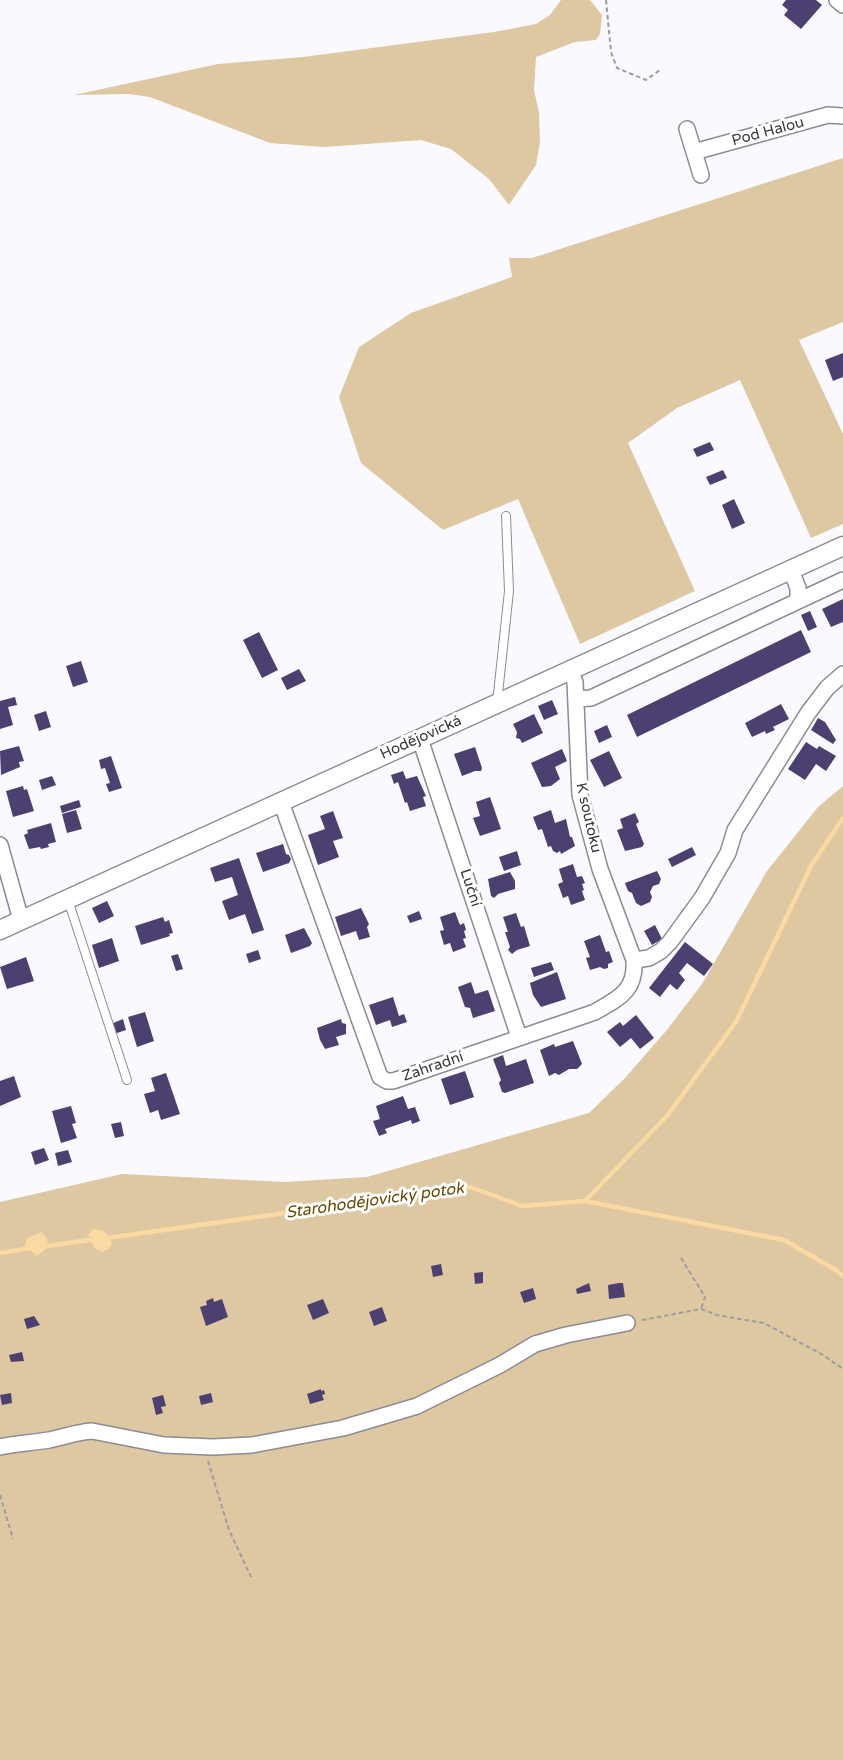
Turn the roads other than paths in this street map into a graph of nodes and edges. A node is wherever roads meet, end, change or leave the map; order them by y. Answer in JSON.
{"nodes":[{"id":1,"x":837,"y":0,"type":"edge"},
{"id":2,"x":843,"y":4,"type":"edge"},
{"id":3,"x":843,"y":116,"type":"edge"},
{"id":4,"x":687,"y":129,"type":"dead end"},
{"id":5,"x":694,"y":152,"type":"junction"},
{"id":6,"x":701,"y":175,"type":"dead end"},
{"id":7,"x":506,"y":516,"type":"dead end"},
{"id":8,"x":843,"y":546,"type":"edge"},
{"id":9,"x":791,"y":570,"type":"junction"},
{"id":10,"x":843,"y":580,"type":"edge"},
{"id":11,"x":798,"y":601,"type":"junction"},
{"id":12,"x":570,"y":671,"type":"junction"},
{"id":13,"x":843,"y":674,"type":"edge"},
{"id":14,"x":576,"y":699,"type":"junction"},
{"id":15,"x":497,"y":704,"type":"junction"},
{"id":16,"x":420,"y":739,"type":"junction"},
{"id":17,"x":281,"y":802,"type":"junction"},
{"id":18,"x":0,"y":845,"type":"edge"},
{"id":19,"x":68,"y":899,"type":"junction"},
{"id":20,"x":21,"y":920,"type":"junction"},
{"id":21,"x":0,"y":930,"type":"edge"},
{"id":22,"x":634,"y":960,"type":"junction"},
{"id":23,"x":519,"y":1037,"type":"junction"},
{"id":24,"x":127,"y":1080,"type":"dead end"},
{"id":25,"x":627,"y":1323,"type":"road end"},
{"id":26,"x":0,"y":1447,"type":"edge"}],
"edges":[{"from":1,"to":2,"type":"street"},
{"from":3,"to":5,"type":"street","name":"Pod Halou"},
{"from":4,"to":5,"type":"street"},
{"from":5,"to":6,"type":"street"},
{"from":7,"to":15,"type":"lane"},
{"from":8,"to":9,"type":"street","name":"Hodějovická"},
{"from":9,"to":11,"type":"street"},
{"from":9,"to":12,"type":"street","name":"Hodějovická"},
{"from":10,"to":11,"type":"street"},
{"from":11,"to":14,"type":"street"},
{"from":12,"to":14,"type":"street","name":"K soutoku"},
{"from":12,"to":15,"type":"street","name":"Hodějovická"},
{"from":13,"to":22,"type":"street"},
{"from":14,"to":22,"type":"street","name":"K soutoku"},
{"from":15,"to":16,"type":"street","name":"Hodějovická"},
{"from":16,"to":17,"type":"street","name":"Hodějovická"},
{"from":16,"to":23,"type":"street","name":"Luční"},
{"from":17,"to":19,"type":"street","name":"Hodějovická"},
{"from":17,"to":23,"type":"street","name":"Zahradní"},
{"from":18,"to":20,"type":"street"},
{"from":19,"to":20,"type":"street","name":"Hodějovická"},
{"from":19,"to":24,"type":"lane"},
{"from":20,"to":21,"type":"street","name":"Hodějovická"},
{"from":22,"to":23,"type":"street","name":"Zahradní"},
{"from":25,"to":26,"type":"street"}]}
